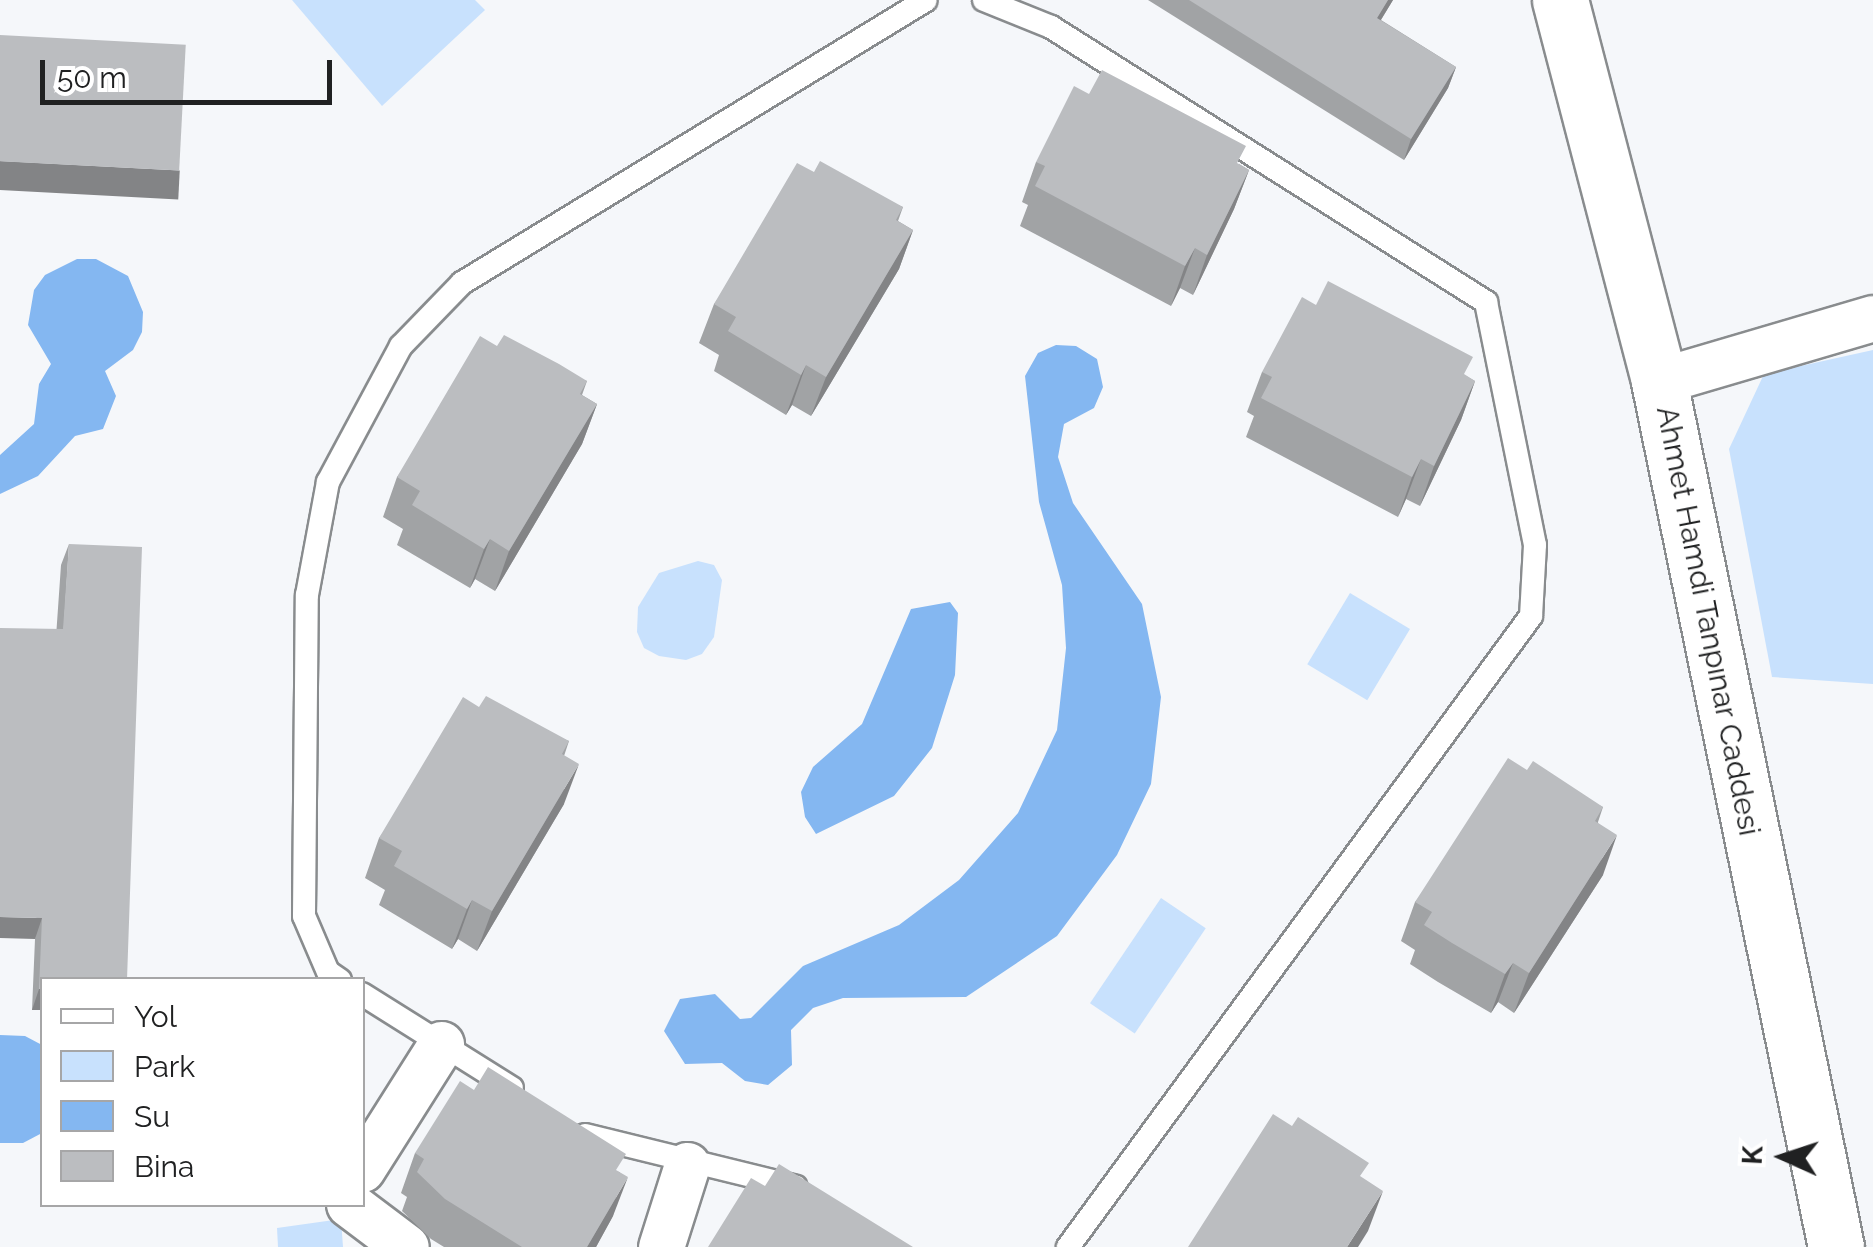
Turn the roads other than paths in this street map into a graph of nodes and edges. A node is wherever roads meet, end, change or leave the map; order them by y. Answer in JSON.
{"nodes":[{"id":1,"x":926,"y":0,"type":"edge"},
{"id":2,"x":984,"y":0,"type":"edge"},
{"id":3,"x":1560,"y":0,"type":"edge"},
{"id":4,"x":1873,"y":318,"type":"edge"},
{"id":5,"x":1659,"y":381,"type":"junction"},
{"id":6,"x":336,"y":977,"type":"edge"},
{"id":7,"x":365,"y":996,"type":"edge"},
{"id":8,"x":441,"y":1044,"type":"junction"},
{"id":9,"x":525,"y":1097,"type":"edge"},
{"id":10,"x":559,"y":1118,"type":"edge"},
{"id":11,"x":365,"y":1164,"type":"edge"},
{"id":12,"x":687,"y":1165,"type":"junction"},
{"id":13,"x":818,"y":1198,"type":"edge"},
{"id":14,"x":353,"y":1207,"type":"edge"},
{"id":15,"x":406,"y":1247,"type":"edge"},
{"id":16,"x":660,"y":1247,"type":"edge"},
{"id":17,"x":1068,"y":1247,"type":"edge"},
{"id":18,"x":1836,"y":1247,"type":"edge"}],
"edges":[{"from":1,"to":6,"type":"lane"},
{"from":2,"to":17,"type":"lane"},
{"from":3,"to":5,"type":"street","name":"Ahmet Hamdi Tanpınar Caddesi"},
{"from":4,"to":5,"type":"street"},
{"from":5,"to":18,"type":"street","name":"Ahmet Hamdi Tanpınar Caddesi"},
{"from":7,"to":8,"type":"lane"},
{"from":8,"to":9,"type":"lane"},
{"from":8,"to":11,"type":"street"},
{"from":10,"to":12,"type":"lane"},
{"from":12,"to":13,"type":"lane"},
{"from":12,"to":16,"type":"street"},
{"from":14,"to":15,"type":"street"}]}
